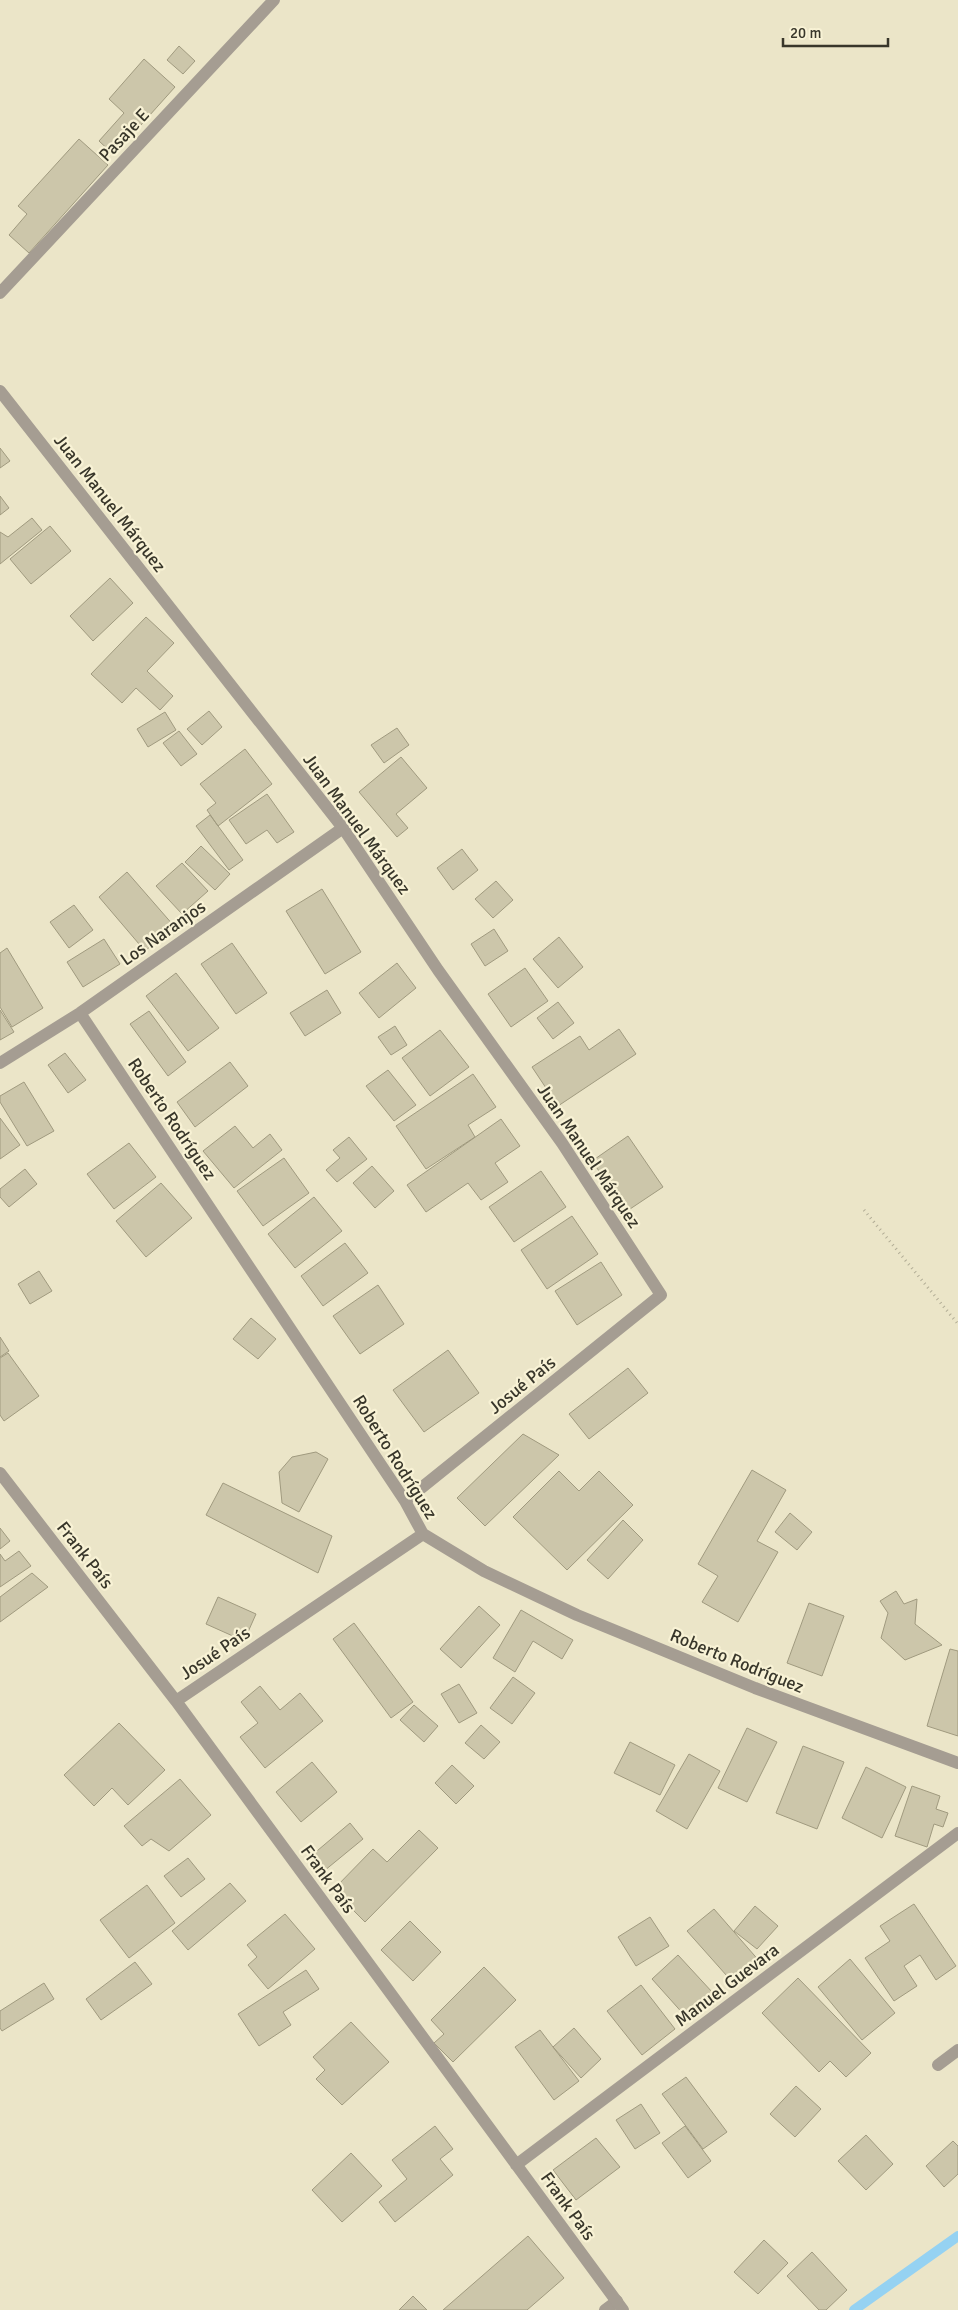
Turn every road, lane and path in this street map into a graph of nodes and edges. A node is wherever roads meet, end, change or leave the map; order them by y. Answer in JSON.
{"nodes":[{"id":1,"x":274,"y":0,"type":"edge"},
{"id":2,"x":0,"y":293,"type":"edge"},
{"id":3,"x":0,"y":391,"type":"edge"},
{"id":4,"x":343,"y":828,"type":"junction"},
{"id":5,"x":80,"y":1013,"type":"junction"},
{"id":6,"x":0,"y":1063,"type":"edge"},
{"id":7,"x":864,"y":1210,"type":"dead end"},
{"id":8,"x":661,"y":1296,"type":"joint"},
{"id":9,"x":958,"y":1324,"type":"edge"},
{"id":10,"x":0,"y":1473,"type":"edge"},
{"id":11,"x":405,"y":1501,"type":"junction"},
{"id":12,"x":423,"y":1534,"type":"junction"},
{"id":13,"x":176,"y":1700,"type":"junction"},
{"id":14,"x":958,"y":1764,"type":"edge"},
{"id":15,"x":958,"y":1833,"type":"edge"},
{"id":16,"x":958,"y":2050,"type":"edge"},
{"id":17,"x":938,"y":2065,"type":"dead end"},
{"id":18,"x":516,"y":2165,"type":"junction"},
{"id":19,"x":620,"y":2306,"type":"edge"},
{"id":20,"x":605,"y":2310,"type":"edge"}],
"edges":[{"from":1,"to":2,"type":"street","name":"Pasaje E"},
{"from":3,"to":4,"type":"street","name":"Juan Manuel Márquez"},
{"from":4,"to":5,"type":"street","name":"Los Naranjos"},
{"from":4,"to":8,"type":"street","name":"Juan Manuel Márquez"},
{"from":5,"to":6,"type":"street","name":"Los Naranjos"},
{"from":5,"to":11,"type":"street","name":"Roberto Rodríguez"},
{"from":7,"to":9,"type":"path"},
{"from":8,"to":11,"type":"street","name":"Josué País"},
{"from":10,"to":13,"type":"street","name":"Frank País"},
{"from":11,"to":12,"type":"street","name":"Roberto Rodríguez"},
{"from":12,"to":13,"type":"street","name":"Josué País"},
{"from":12,"to":14,"type":"street","name":"Roberto Rodríguez"},
{"from":13,"to":18,"type":"street","name":"Frank País"},
{"from":15,"to":18,"type":"street","name":"Manuel Guevara"},
{"from":16,"to":17,"type":"street"},
{"from":18,"to":19,"type":"street","name":"Frank País"},
{"from":19,"to":20,"type":"street"}]}
